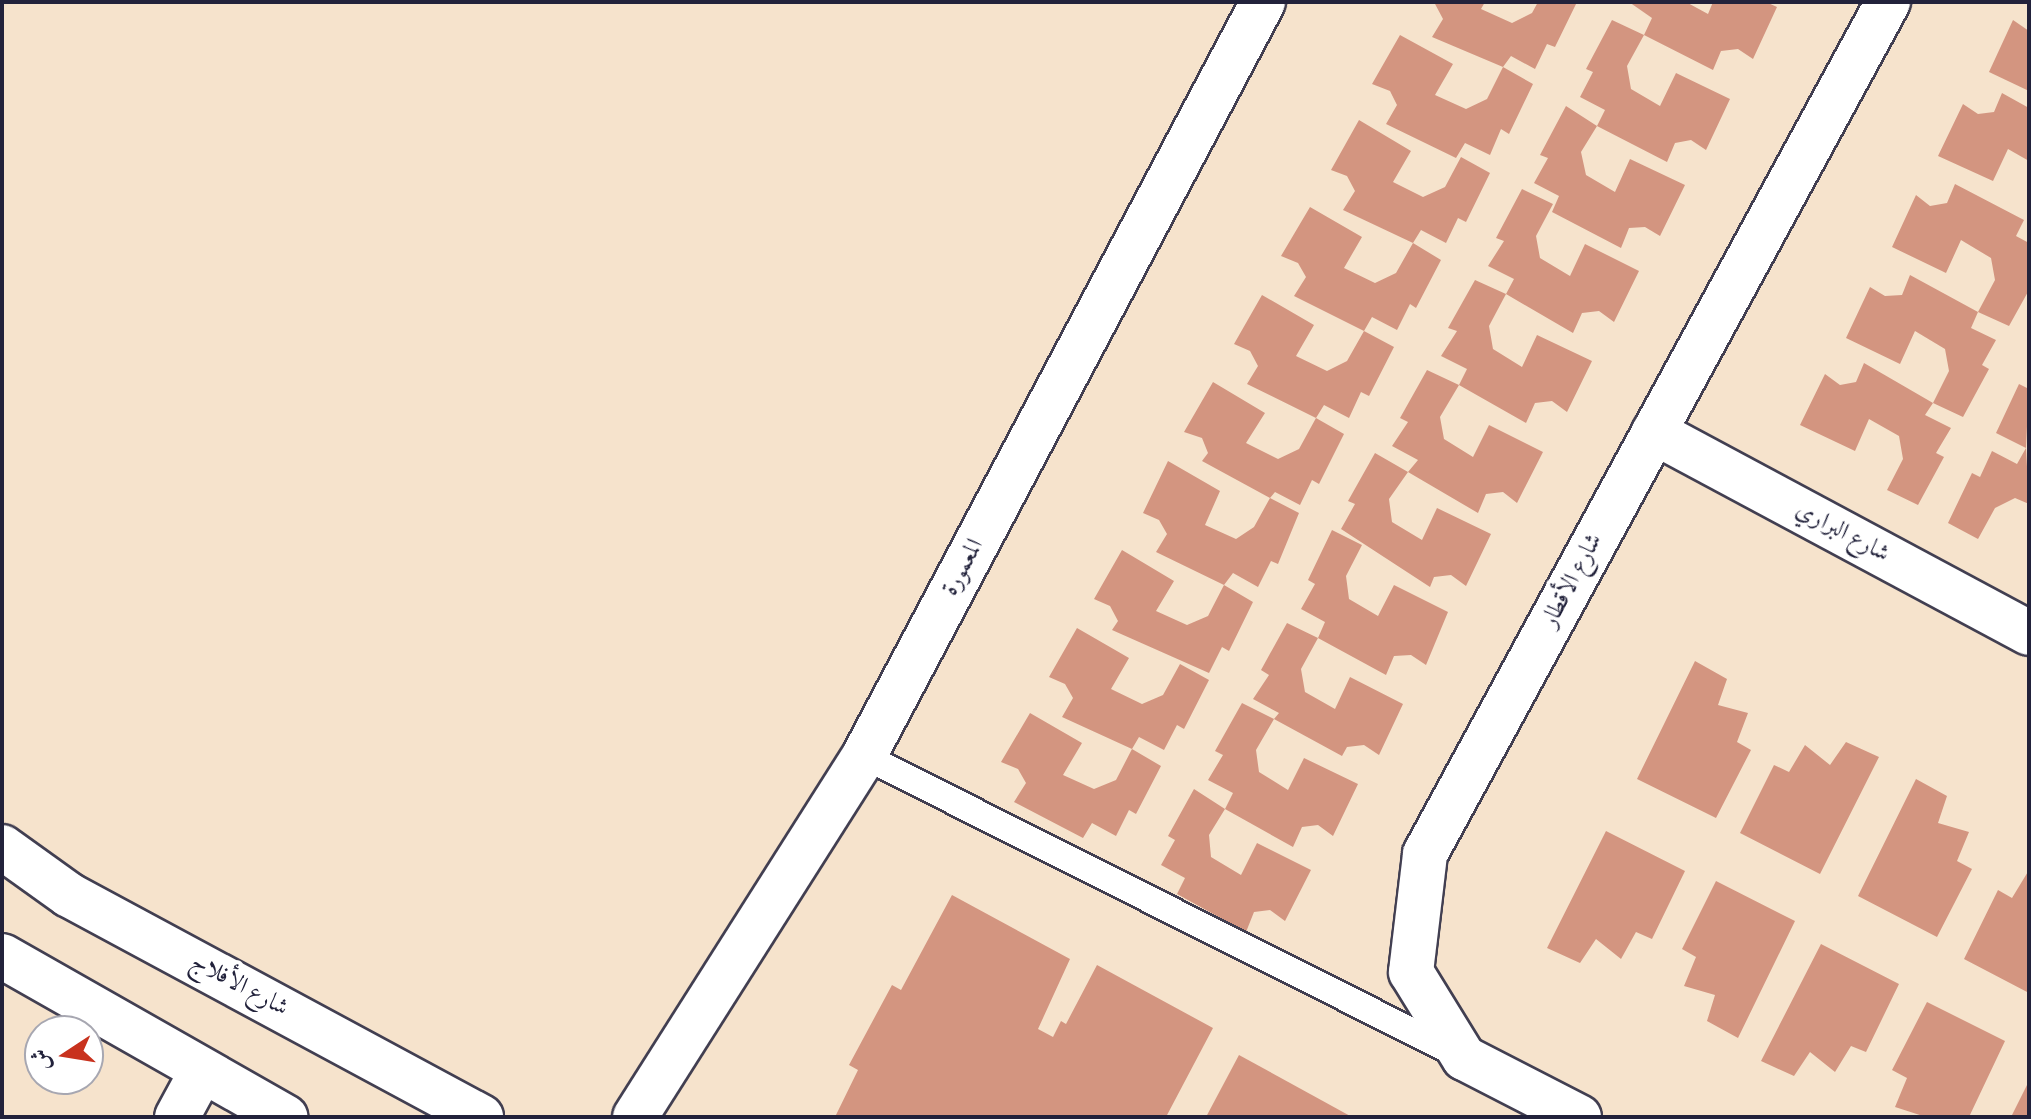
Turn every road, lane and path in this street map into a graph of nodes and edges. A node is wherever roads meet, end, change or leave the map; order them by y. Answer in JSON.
{"nodes":[{"id":1,"x":1263,"y":2,"type":"edge"},
{"id":2,"x":1888,"y":2,"type":"edge"},
{"id":3,"x":1654,"y":432,"type":"junction"},
{"id":4,"x":2029,"y":633,"type":"edge"},
{"id":5,"x":864,"y":756,"type":"junction"},
{"id":6,"x":2,"y":847,"type":"edge"},
{"id":7,"x":2,"y":956,"type":"edge"},
{"id":8,"x":1464,"y":1058,"type":"junction"},
{"id":9,"x":202,"y":1071,"type":"junction"},
{"id":10,"x":177,"y":1117,"type":"edge"},
{"id":11,"x":285,"y":1117,"type":"edge"},
{"id":12,"x":481,"y":1117,"type":"edge"},
{"id":13,"x":635,"y":1117,"type":"edge"},
{"id":14,"x":1579,"y":1117,"type":"edge"}],
"edges":[{"from":1,"to":5,"type":"street","name":"المعمورة"},
{"from":2,"to":3,"type":"street","name":"شارع الأقطار"},
{"from":3,"to":4,"type":"street","name":"شارع البراري"},
{"from":3,"to":8,"type":"street","name":"شارع الأقطار"},
{"from":5,"to":8,"type":"lane"},
{"from":5,"to":13,"type":"street","name":"المعمورة"},
{"from":6,"to":12,"type":"street","name":"شارع الأفلاج"},
{"from":7,"to":9,"type":"street"},
{"from":8,"to":14,"type":"street"},
{"from":9,"to":10,"type":"street"},
{"from":9,"to":11,"type":"street"}]}
